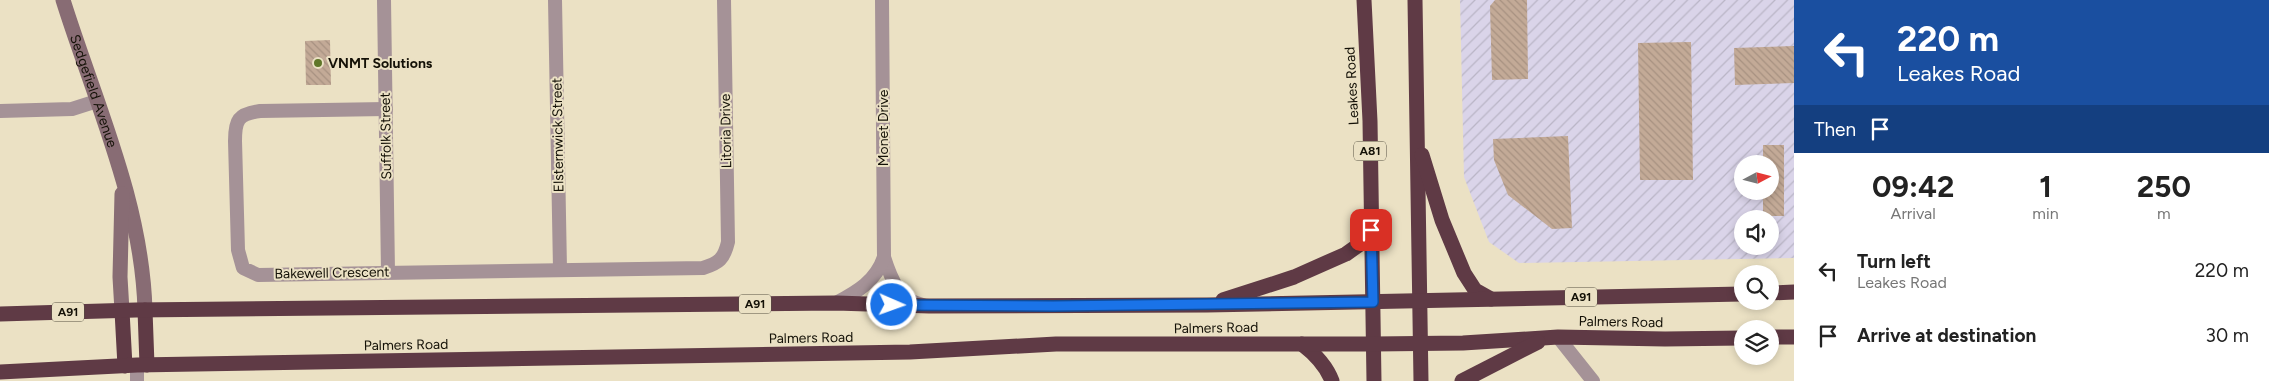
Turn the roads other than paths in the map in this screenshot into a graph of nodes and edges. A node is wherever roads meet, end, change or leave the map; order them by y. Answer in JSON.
{"nodes":[{"id":1,"x":63,"y":0,"type":"edge"},
{"id":2,"x":384,"y":0,"type":"edge"},
{"id":3,"x":555,"y":0,"type":"edge"},
{"id":4,"x":724,"y":0,"type":"edge"},
{"id":5,"x":882,"y":0,"type":"edge"},
{"id":6,"x":1364,"y":0,"type":"edge"},
{"id":7,"x":1415,"y":0,"type":"edge"},
{"id":8,"x":97,"y":101,"type":"junction"},
{"id":9,"x":386,"y":110,"type":"junction"},
{"id":10,"x":0,"y":111,"type":"edge"},
{"id":11,"x":1417,"y":139,"type":"junction"},
{"id":12,"x":123,"y":183,"type":"junction"},
{"id":13,"x":1371,"y":224,"type":"junction"},
{"id":14,"x":884,"y":257,"type":"junction"},
{"id":15,"x":722,"y":260,"type":"joint"},
{"id":16,"x":560,"y":269,"type":"junction"},
{"id":17,"x":388,"y":272,"type":"junction"},
{"id":18,"x":1794,"y":292,"type":"edge"},
{"id":19,"x":1779,"y":293,"type":"edge"},
{"id":20,"x":1734,"y":294,"type":"edge"},
{"id":21,"x":1492,"y":299,"type":"junction"},
{"id":22,"x":1419,"y":301,"type":"junction"},
{"id":23,"x":1373,"y":302,"type":"junction"},
{"id":24,"x":836,"y":303,"type":"junction"},
{"id":25,"x":1207,"y":305,"type":"junction"},
{"id":26,"x":929,"y":306,"type":"junction"},
{"id":27,"x":145,"y":310,"type":"junction"},
{"id":28,"x":122,"y":311,"type":"junction"},
{"id":29,"x":0,"y":314,"type":"edge"},
{"id":30,"x":1779,"y":337,"type":"edge"},
{"id":31,"x":1794,"y":337,"type":"edge"},
{"id":32,"x":1552,"y":338,"type":"junction"},
{"id":33,"x":1734,"y":338,"type":"edge"},
{"id":34,"x":1302,"y":344,"type":"junction"},
{"id":35,"x":1374,"y":344,"type":"junction"},
{"id":36,"x":1420,"y":344,"type":"junction"},
{"id":37,"x":136,"y":366,"type":"junction"},
{"id":38,"x":0,"y":372,"type":"edge"},
{"id":39,"x":137,"y":381,"type":"edge"},
{"id":40,"x":1332,"y":381,"type":"edge"},
{"id":41,"x":1374,"y":381,"type":"edge"},
{"id":42,"x":1421,"y":381,"type":"edge"},
{"id":43,"x":1462,"y":381,"type":"edge"},
{"id":44,"x":1593,"y":381,"type":"edge"}],
"edges":[{"from":1,"to":8,"type":"street","name":"Sedgefield Avenue"},
{"from":2,"to":9,"type":"street","name":"Suffolk Street"},
{"from":3,"to":16,"type":"street","name":"Elsternwick Street"},
{"from":4,"to":15,"type":"street","name":"Litoria Drive"},
{"from":5,"to":14,"type":"street","name":"Monet Drive"},
{"from":6,"to":13,"type":"highway","name":"Leakes Road","number":"A81"},
{"from":7,"to":11,"type":"highway"},
{"from":8,"to":10,"type":"street"},
{"from":8,"to":12,"type":"street","name":"Sedgefield Avenue"},
{"from":9,"to":17,"type":"street","name":"Suffolk Street"},
{"from":9,"to":17,"type":"street","name":"Bakewell Crescent"},
{"from":11,"to":21,"type":"highway"},
{"from":11,"to":22,"type":"highway"},
{"from":12,"to":27,"type":"street","name":"Sedgefield Avenue"},
{"from":12,"to":28,"type":"street","name":"Sedgefield Avenue"},
{"from":13,"to":23,"type":"highway","name":"Leakes Road","number":"A81"},
{"from":13,"to":25,"type":"highway"},
{"from":14,"to":24,"type":"street"},
{"from":14,"to":26,"type":"street","name":"Monet Drive"},
{"from":15,"to":16,"type":"street","name":"Bakewell Crescent"},
{"from":16,"to":17,"type":"street","name":"Bakewell Crescent"},
{"from":18,"to":19,"type":"highway"},
{"from":20,"to":21,"type":"highway","name":"Palmers Road","number":"A91"},
{"from":21,"to":22,"type":"highway","name":"Palmers Road","number":"A91"},
{"from":22,"to":23,"type":"highway","name":"Palmers Road","number":"A91"},
{"from":22,"to":36,"type":"highway"},
{"from":23,"to":25,"type":"highway","name":"Palmers Road","number":"A91"},
{"from":23,"to":35,"type":"highway","name":"Leakes Road","number":"A81"},
{"from":24,"to":26,"type":"highway","name":"Palmers Road","number":"A91"},
{"from":24,"to":27,"type":"highway","name":"Palmers Road","number":"A91"},
{"from":25,"to":26,"type":"highway","name":"Palmers Road","number":"A91"},
{"from":27,"to":28,"type":"highway","name":"Palmers Road","number":"A91"},
{"from":27,"to":37,"type":"highway"},
{"from":28,"to":29,"type":"highway","name":"Palmers Road","number":"A91"},
{"from":28,"to":37,"type":"highway"},
{"from":30,"to":31,"type":"highway"},
{"from":32,"to":33,"type":"highway","name":"Palmers Road"},
{"from":32,"to":36,"type":"highway","name":"Palmers Road"},
{"from":32,"to":43,"type":"highway"},
{"from":32,"to":44,"type":"street"},
{"from":34,"to":35,"type":"highway","name":"Palmers Road"},
{"from":34,"to":37,"type":"highway","name":"Palmers Road"},
{"from":34,"to":40,"type":"highway"},
{"from":35,"to":36,"type":"highway","name":"Palmers Road"},
{"from":35,"to":41,"type":"highway","name":"Leakes Road","number":"A81"},
{"from":36,"to":42,"type":"highway"},
{"from":37,"to":38,"type":"highway","name":"Palmers Road"},
{"from":37,"to":39,"type":"street"}]}
